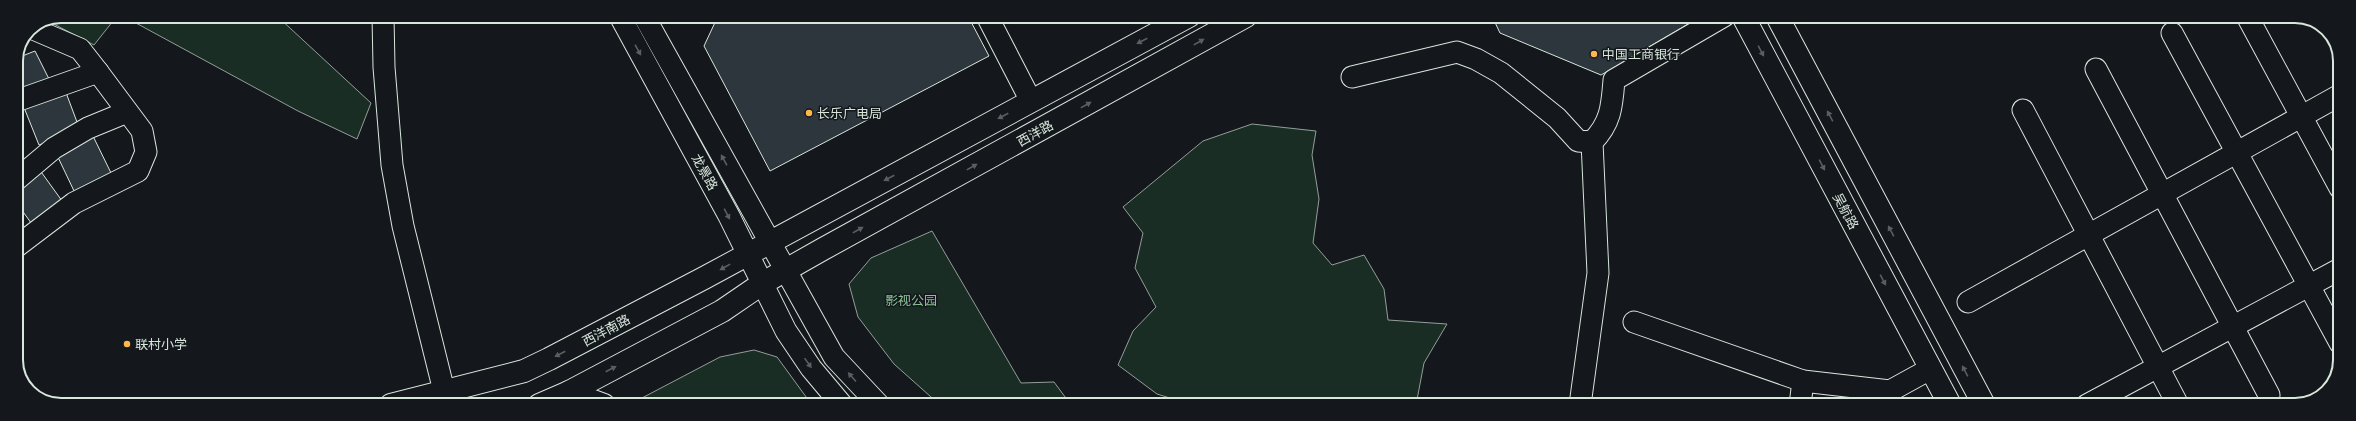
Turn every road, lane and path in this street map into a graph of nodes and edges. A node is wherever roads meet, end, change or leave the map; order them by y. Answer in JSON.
{"nodes":[{"id":1,"x":383,"y":23,"type":"edge"},
{"id":2,"x":624,"y":23,"type":"edge"},
{"id":3,"x":648,"y":23,"type":"edge"},
{"id":4,"x":991,"y":23,"type":"edge"},
{"id":5,"x":1176,"y":23,"type":"edge"},
{"id":6,"x":1233,"y":23,"type":"edge"},
{"id":7,"x":1712,"y":23,"type":"edge"},
{"id":8,"x":1746,"y":23,"type":"edge"},
{"id":9,"x":1781,"y":23,"type":"edge"},
{"id":10,"x":2251,"y":23,"type":"edge"},
{"id":11,"x":38,"y":31,"type":"edge"},
{"id":12,"x":2172,"y":33,"type":"dead end"},
{"id":13,"x":2096,"y":69,"type":"dead end"},
{"id":14,"x":98,"y":72,"type":"junction"},
{"id":15,"x":1352,"y":77,"type":"dead end"},
{"id":16,"x":23,"y":99,"type":"edge"},
{"id":17,"x":2333,"y":100,"type":"edge"},
{"id":18,"x":1032,"y":101,"type":"junction"},
{"id":19,"x":2023,"y":110,"type":"dead end"},
{"id":20,"x":127,"y":112,"type":"junction"},
{"id":21,"x":2301,"y":117,"type":"junction"},
{"id":22,"x":1592,"y":142,"type":"junction"},
{"id":23,"x":2237,"y":153,"type":"junction"},
{"id":24,"x":23,"y":174,"type":"edge"},
{"id":25,"x":2333,"y":175,"type":"edge"},
{"id":26,"x":2162,"y":194,"type":"junction"},
{"id":27,"x":2088,"y":235,"type":"junction"},
{"id":28,"x":23,"y":242,"type":"edge"},
{"id":29,"x":769,"y":243,"type":"junction"},
{"id":30,"x":748,"y":254,"type":"junction"},
{"id":31,"x":785,"y":271,"type":"junction"},
{"id":32,"x":2333,"y":272,"type":"edge"},
{"id":33,"x":763,"y":283,"type":"junction"},
{"id":34,"x":2308,"y":285,"type":"junction"},
{"id":35,"x":1968,"y":302,"type":"dead end"},
{"id":36,"x":1634,"y":322,"type":"dead end"},
{"id":37,"x":2233,"y":326,"type":"junction"},
{"id":38,"x":2333,"y":330,"type":"edge"},
{"id":39,"x":2157,"y":367,"type":"junction"},
{"id":40,"x":1930,"y":369,"type":"junction"},
{"id":41,"x":1804,"y":381,"type":"junction"},
{"id":42,"x":444,"y":391,"type":"junction"},
{"id":43,"x":2269,"y":395,"type":"dead end"},
{"id":44,"x":418,"y":398,"type":"edge"},
{"id":45,"x":570,"y":398,"type":"edge"},
{"id":46,"x":836,"y":398,"type":"edge"},
{"id":47,"x":873,"y":398,"type":"edge"},
{"id":48,"x":1581,"y":398,"type":"edge"},
{"id":49,"x":1801,"y":398,"type":"edge"},
{"id":50,"x":1946,"y":398,"type":"edge"},
{"id":51,"x":1980,"y":398,"type":"edge"},
{"id":52,"x":2100,"y":398,"type":"edge"},
{"id":53,"x":2174,"y":398,"type":"edge"}],
"edges":[{"from":1,"to":42,"type":"street"},
{"from":2,"to":30,"type":"street","name":"龙景路","one_way":true},
{"from":29,"to":3,"type":"street","one_way":true},
{"from":4,"to":18,"type":"street"},
{"from":5,"to":18,"type":"main road","one_way":true},
{"from":31,"to":6,"type":"main road","name":"西洋路","one_way":true},
{"from":7,"to":22,"type":"street"},
{"from":8,"to":40,"type":"main road","name":"吴航路","one_way":true},
{"from":51,"to":9,"type":"main road","one_way":true},
{"from":10,"to":21,"type":"street"},
{"from":11,"to":14,"type":"street"},
{"from":12,"to":23,"type":"street"},
{"from":13,"to":26,"type":"street"},
{"from":14,"to":16,"type":"street"},
{"from":14,"to":20,"type":"street"},
{"from":15,"to":22,"type":"street"},
{"from":17,"to":21,"type":"street"},
{"from":18,"to":29,"type":"main road","name":"西洋南路","one_way":true},
{"from":19,"to":27,"type":"street"},
{"from":20,"to":24,"type":"street"},
{"from":20,"to":28,"type":"street"},
{"from":21,"to":23,"type":"street"},
{"from":21,"to":25,"type":"street"},
{"from":22,"to":48,"type":"street"},
{"from":23,"to":26,"type":"street"},
{"from":23,"to":34,"type":"street"},
{"from":26,"to":27,"type":"street"},
{"from":26,"to":37,"type":"street"},
{"from":27,"to":35,"type":"street"},
{"from":27,"to":39,"type":"street"},
{"from":29,"to":30,"type":"main road","name":"西洋南路"},
{"from":29,"to":31,"type":"street"},
{"from":30,"to":33,"type":"street","name":"龙景路"},
{"from":30,"to":42,"type":"main road","name":"西洋南路","one_way":true},
{"from":31,"to":33,"type":"main road"},
{"from":47,"to":31,"type":"street","one_way":true},
{"from":32,"to":34,"type":"street"},
{"from":45,"to":33,"type":"main road","one_way":true},
{"from":33,"to":46,"type":"street","name":"龙景路","one_way":true},
{"from":34,"to":37,"type":"street"},
{"from":34,"to":38,"type":"street"},
{"from":36,"to":41,"type":"street"},
{"from":37,"to":39,"type":"street"},
{"from":37,"to":43,"type":"street"},
{"from":39,"to":52,"type":"street"},
{"from":39,"to":53,"type":"street"},
{"from":40,"to":41,"type":"street"},
{"from":40,"to":50,"type":"main road","name":"吴航路"},
{"from":41,"to":49,"type":"street"},
{"from":42,"to":44,"type":"main road","name":"西洋南路"}]}
